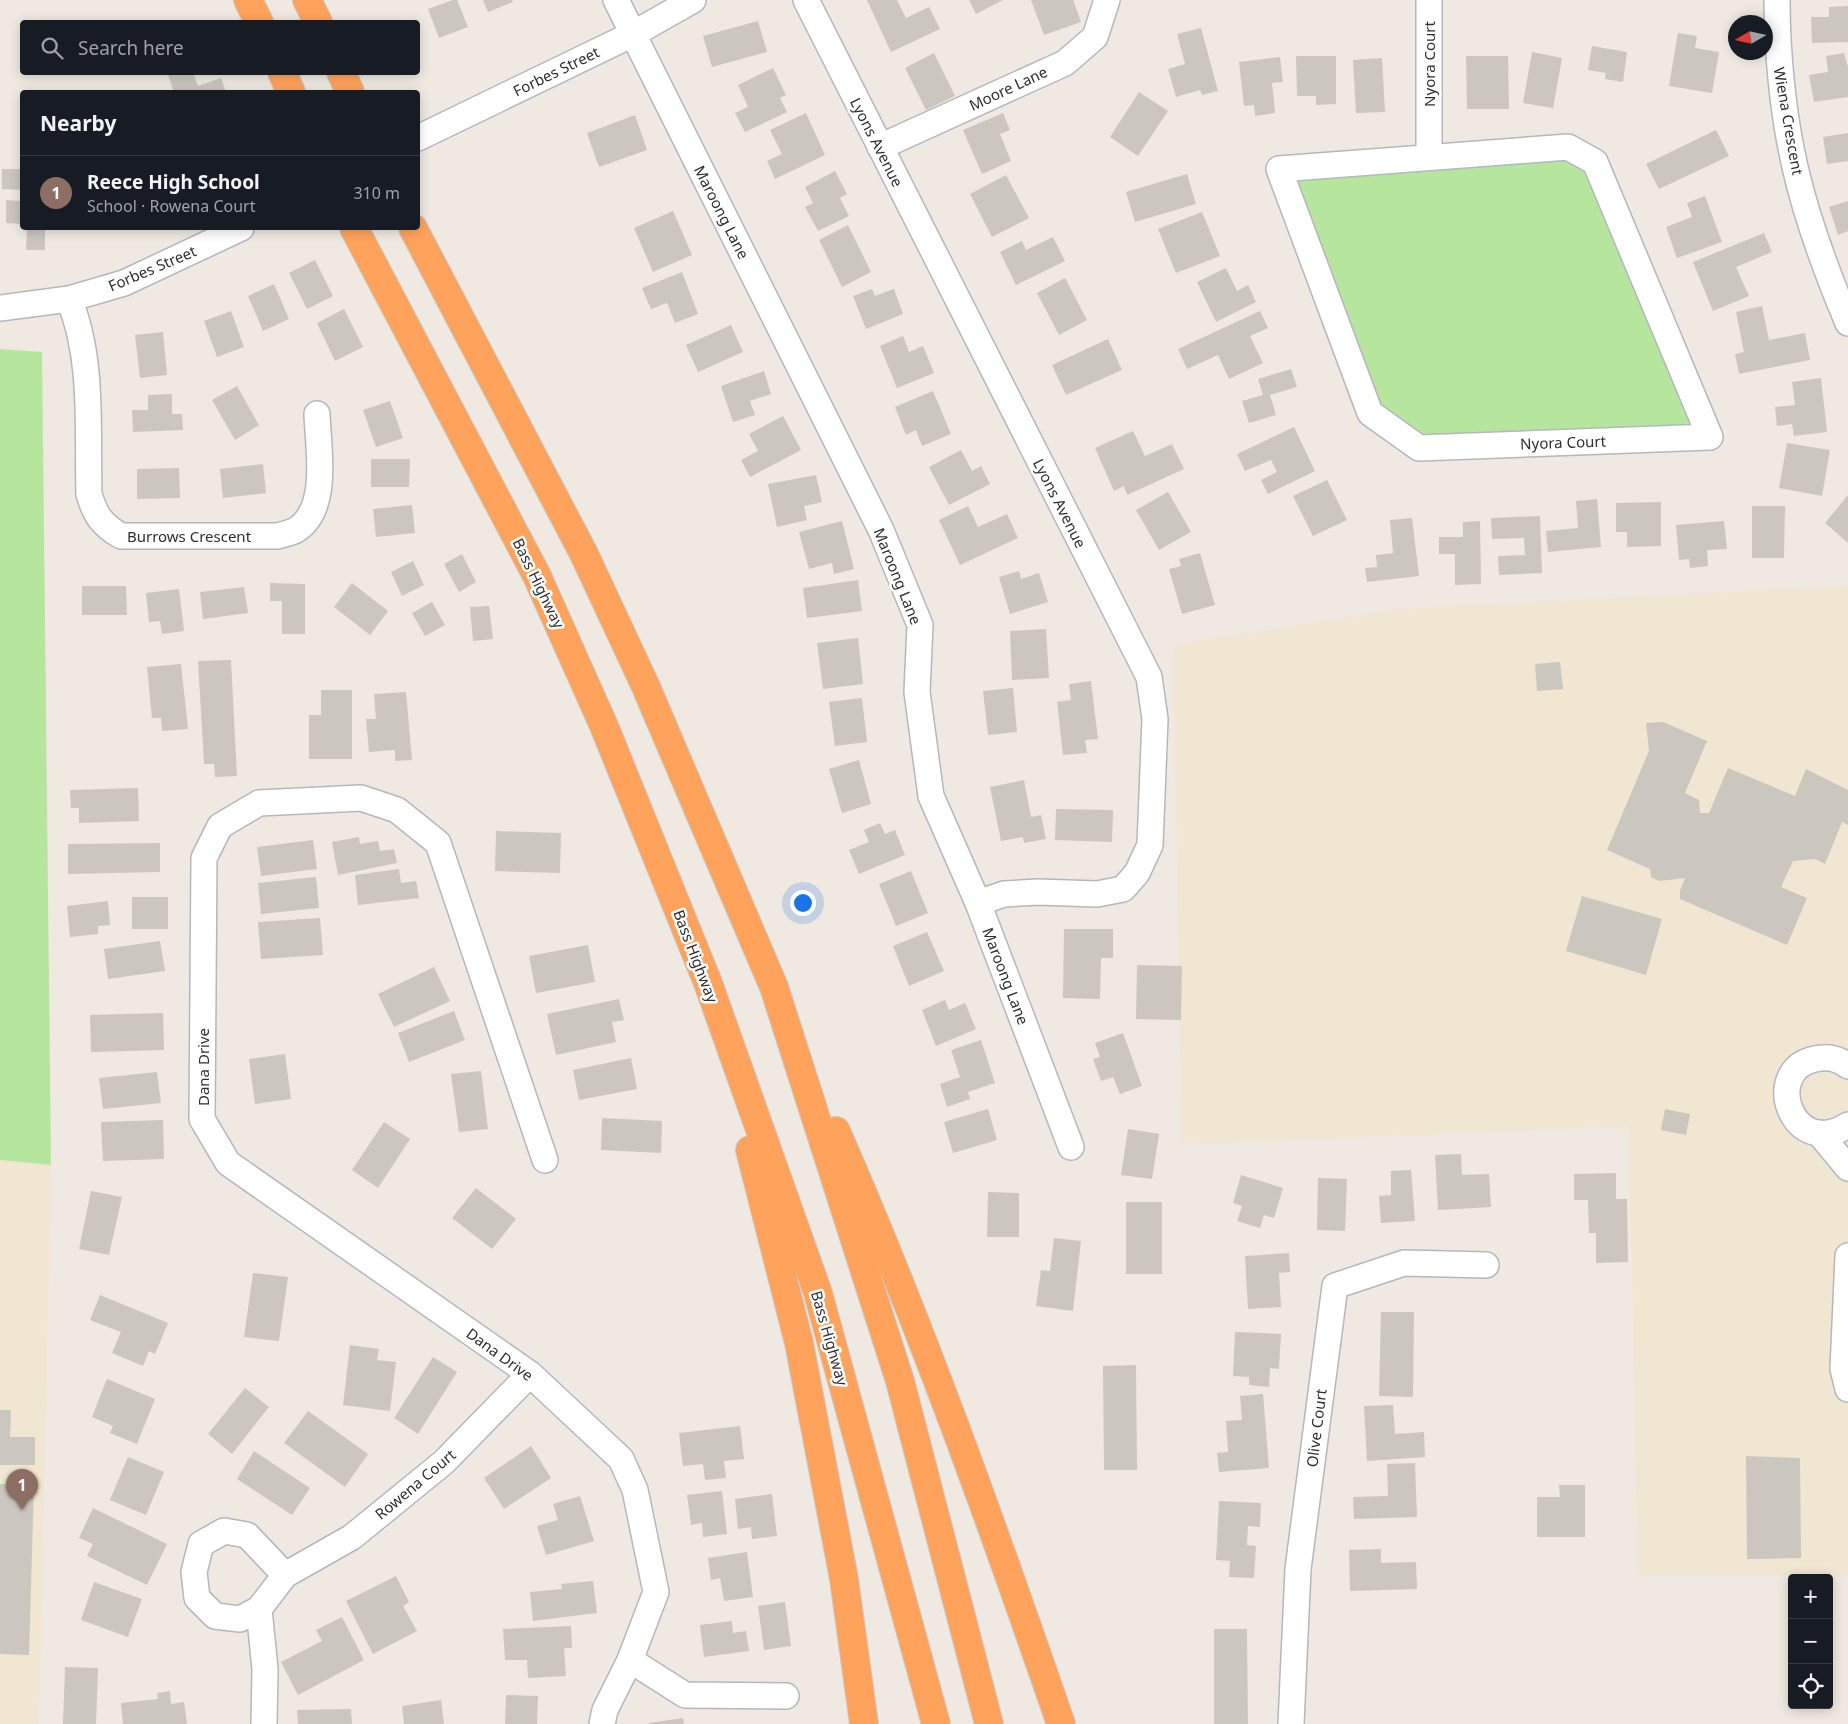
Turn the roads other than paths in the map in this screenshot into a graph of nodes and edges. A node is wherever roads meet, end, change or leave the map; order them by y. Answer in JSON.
{"nodes":[{"id":1,"x":248,"y":0,"type":"edge"},
{"id":2,"x":307,"y":0,"type":"edge"},
{"id":3,"x":616,"y":0,"type":"edge"},
{"id":4,"x":693,"y":0,"type":"edge"},
{"id":5,"x":806,"y":0,"type":"edge"},
{"id":6,"x":1107,"y":0,"type":"edge"},
{"id":7,"x":1429,"y":0,"type":"edge"},
{"id":8,"x":1777,"y":0,"type":"edge"},
{"id":9,"x":258,"y":20,"type":"edge"},
{"id":10,"x":317,"y":20,"type":"edge"},
{"id":11,"x":633,"y":34,"type":"junction"},
{"id":12,"x":283,"y":75,"type":"edge"},
{"id":13,"x":342,"y":75,"type":"edge"},
{"id":14,"x":290,"y":90,"type":"edge"},
{"id":15,"x":349,"y":90,"type":"edge"},
{"id":16,"x":420,"y":137,"type":"edge"},
{"id":17,"x":880,"y":147,"type":"junction"},
{"id":18,"x":1429,"y":157,"type":"junction"},
{"id":19,"x":237,"y":230,"type":"edge"},
{"id":20,"x":355,"y":230,"type":"edge"},
{"id":21,"x":414,"y":230,"type":"edge"},
{"id":22,"x":69,"y":299,"type":"junction"},
{"id":23,"x":0,"y":308,"type":"edge"},
{"id":24,"x":1848,"y":323,"type":"edge"},
{"id":25,"x":317,"y":414,"type":"dead end"},
{"id":26,"x":978,"y":903,"type":"junction"},
{"id":27,"x":708,"y":983,"type":"junction"},
{"id":28,"x":774,"y":987,"type":"junction"},
{"id":29,"x":1848,"y":1066,"type":"edge"},
{"id":30,"x":1848,"y":1125,"type":"edge"},
{"id":31,"x":1819,"y":1133,"type":"junction"},
{"id":32,"x":1072,"y":1147,"type":"dead end"},
{"id":33,"x":546,"y":1160,"type":"dead end"},
{"id":34,"x":1848,"y":1168,"type":"edge"},
{"id":35,"x":1848,"y":1256,"type":"edge"},
{"id":36,"x":1486,"y":1265,"type":"dead end"},
{"id":37,"x":530,"y":1374,"type":"junction"},
{"id":38,"x":1848,"y":1388,"type":"edge"},
{"id":39,"x":285,"y":1574,"type":"junction"},
{"id":40,"x":259,"y":1609,"type":"junction"},
{"id":41,"x":630,"y":1660,"type":"junction"},
{"id":42,"x":786,"y":1696,"type":"dead end"},
{"id":43,"x":264,"y":1724,"type":"edge"},
{"id":44,"x":602,"y":1724,"type":"edge"},
{"id":45,"x":864,"y":1724,"type":"edge"},
{"id":46,"x":936,"y":1724,"type":"edge"},
{"id":47,"x":989,"y":1724,"type":"edge"},
{"id":48,"x":1061,"y":1724,"type":"edge"},
{"id":49,"x":1291,"y":1724,"type":"edge"}],
"edges":[{"from":1,"to":9,"type":"highway"},
{"from":2,"to":10,"type":"highway"},
{"from":3,"to":11,"type":"street","name":"Maroong Lane"},
{"from":4,"to":11,"type":"street","name":"Forbes Street"},
{"from":5,"to":17,"type":"street","name":"Lyons Avenue"},
{"from":6,"to":17,"type":"street","name":"Moore Lane"},
{"from":7,"to":18,"type":"street","name":"Nyora Court"},
{"from":8,"to":24,"type":"street","name":"Wiena Crescent"},
{"from":11,"to":16,"type":"street","name":"Forbes Street"},
{"from":11,"to":26,"type":"street","name":"Maroong Lane"},
{"from":12,"to":14,"type":"highway"},
{"from":13,"to":15,"type":"highway"},
{"from":17,"to":26,"type":"street","name":"Lyons Avenue"},
{"from":18,"to":18,"type":"street","name":"Nyora Court"},
{"from":19,"to":22,"type":"street","name":"Forbes Street"},
{"from":20,"to":27,"type":"highway","name":"Bass Highway"},
{"from":21,"to":28,"type":"highway"},
{"from":22,"to":23,"type":"street","name":"Forbes Street"},
{"from":22,"to":25,"type":"street","name":"Burrows Crescent"},
{"from":26,"to":32,"type":"street","name":"Maroong Lane"},
{"from":27,"to":45,"type":"highway"},
{"from":27,"to":46,"type":"highway","name":"Bass Highway"},
{"from":28,"to":47,"type":"highway"},
{"from":28,"to":48,"type":"highway"},
{"from":29,"to":31,"type":"street"},
{"from":30,"to":31,"type":"street"},
{"from":31,"to":34,"type":"street"},
{"from":33,"to":37,"type":"street","name":"Dana Drive"},
{"from":35,"to":38,"type":"street"},
{"from":36,"to":49,"type":"street","name":"Olive Court"},
{"from":37,"to":39,"type":"street","name":"Rowena Court"},
{"from":37,"to":41,"type":"street","name":"Dana Drive"},
{"from":39,"to":40,"type":"street","name":"Rowena Court"},
{"from":39,"to":40,"type":"street"},
{"from":40,"to":43,"type":"street"},
{"from":41,"to":42,"type":"street"},
{"from":41,"to":44,"type":"street","name":"Dana Drive"}]}
